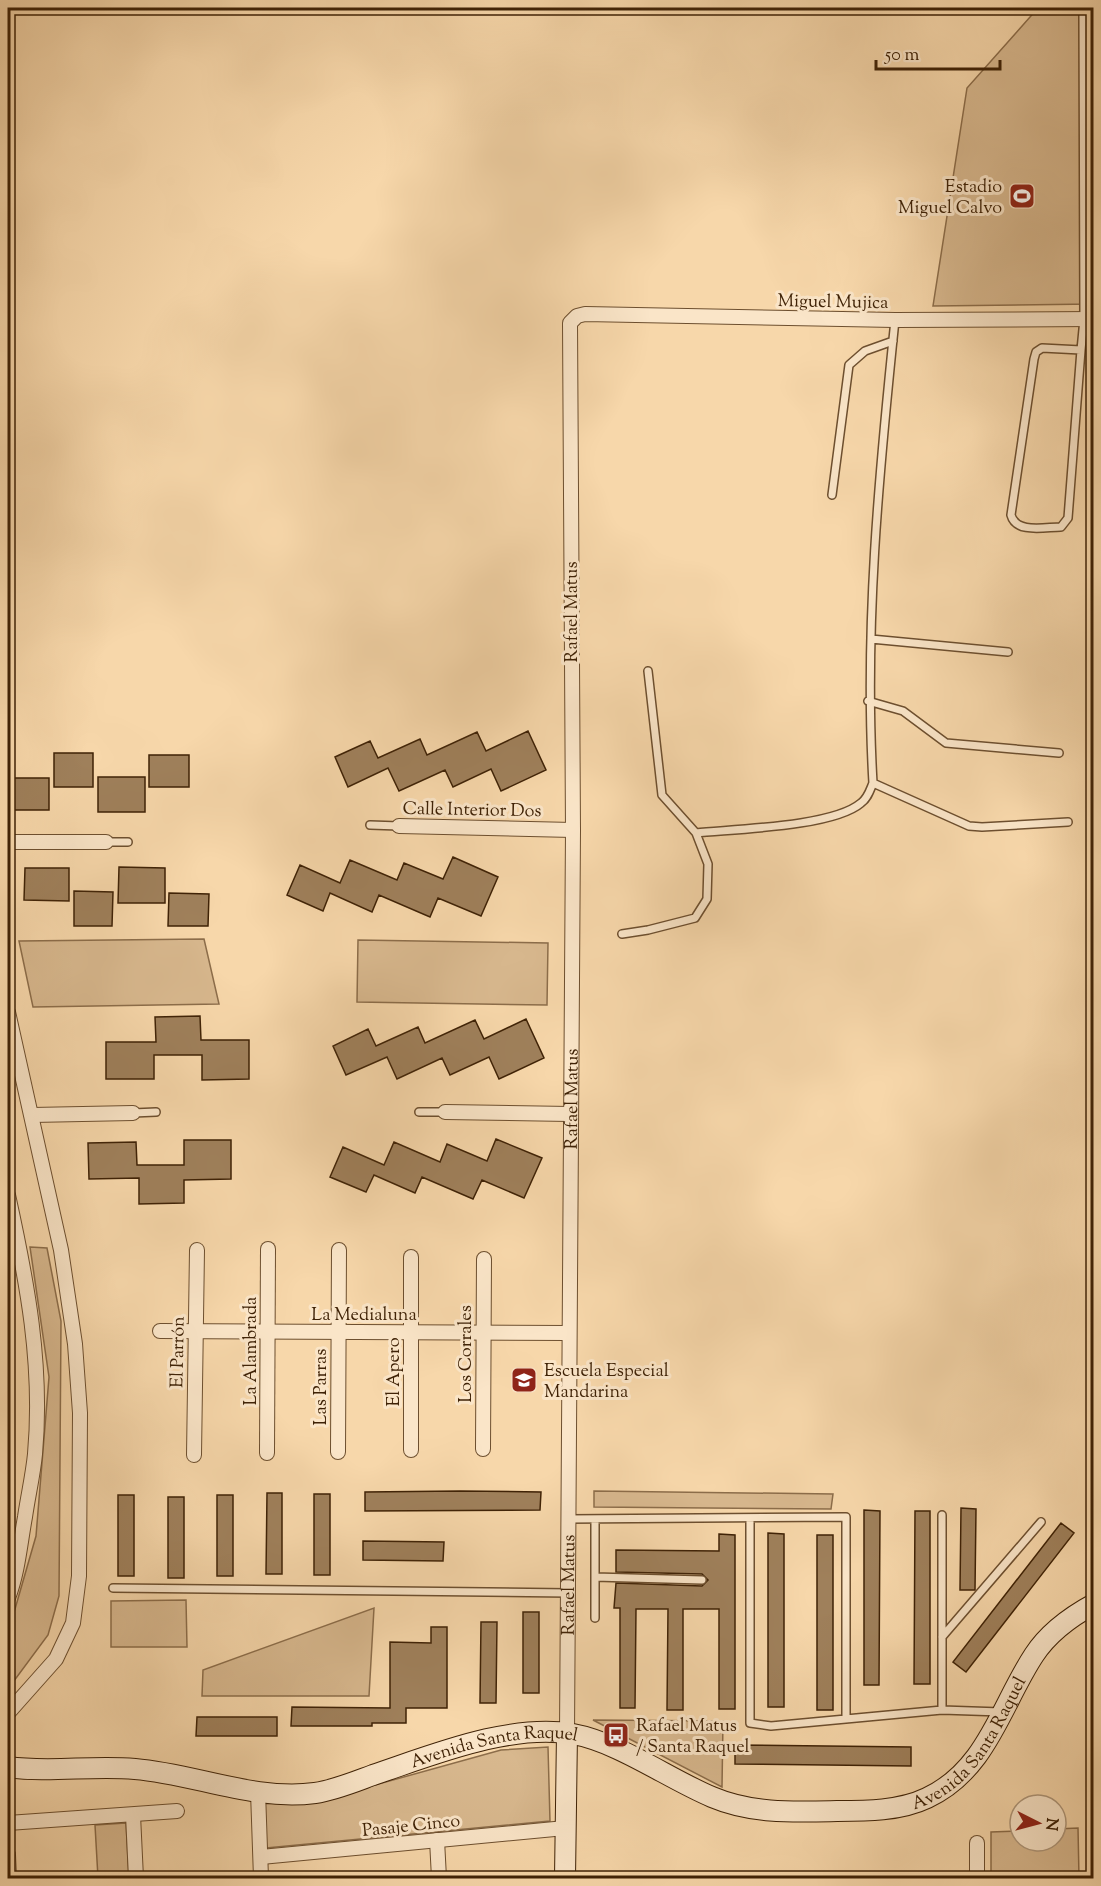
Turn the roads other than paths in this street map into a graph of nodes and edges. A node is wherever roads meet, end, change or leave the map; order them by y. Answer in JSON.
{"nodes":[{"id":1,"x":1083,"y":8,"type":"edge"},
{"id":2,"x":573,"y":319,"type":"joint"},
{"id":3,"x":1089,"y":319,"type":"edge"},
{"id":4,"x":895,"y":320,"type":"junction"},
{"id":5,"x":893,"y":342,"type":"junction"},
{"id":6,"x":1081,"y":350,"type":"junction"},
{"id":7,"x":832,"y":495,"type":"dead end"},
{"id":8,"x":871,"y":639,"type":"junction"},
{"id":9,"x":1008,"y":652,"type":"dead end"},
{"id":10,"x":648,"y":671,"type":"dead end"},
{"id":11,"x":868,"y":701,"type":"junction"},
{"id":12,"x":1059,"y":753,"type":"dead end"},
{"id":13,"x":873,"y":783,"type":"junction"},
{"id":14,"x":1068,"y":822,"type":"dead end"},
{"id":15,"x":370,"y":825,"type":"dead end"},
{"id":16,"x":399,"y":826,"type":"joint"},
{"id":17,"x":573,"y":830,"type":"junction"},
{"id":18,"x":696,"y":833,"type":"junction"},
{"id":19,"x":8,"y":842,"type":"edge"},
{"id":20,"x":106,"y":842,"type":"joint"},
{"id":21,"x":128,"y":842,"type":"dead end"},
{"id":22,"x":622,"y":934,"type":"dead end"},
{"id":23,"x":8,"y":1012,"type":"edge"},
{"id":24,"x":156,"y":1112,"type":"dead end"},
{"id":25,"x":419,"y":1112,"type":"dead end"},
{"id":26,"x":445,"y":1112,"type":"joint"},
{"id":27,"x":133,"y":1113,"type":"joint"},
{"id":28,"x":570,"y":1114,"type":"junction"},
{"id":29,"x":32,"y":1115,"type":"junction"},
{"id":30,"x":8,"y":1195,"type":"edge"},
{"id":31,"x":268,"y":1249,"type":"dead end"},
{"id":32,"x":196,"y":1250,"type":"dead end"},
{"id":33,"x":339,"y":1250,"type":"dead end"},
{"id":34,"x":411,"y":1257,"type":"dead end"},
{"id":35,"x":484,"y":1259,"type":"dead end"},
{"id":36,"x":160,"y":1330,"type":"dead end"},
{"id":37,"x":196,"y":1331,"type":"junction"},
{"id":38,"x":268,"y":1331,"type":"junction"},
{"id":39,"x":339,"y":1332,"type":"junction"},
{"id":40,"x":411,"y":1332,"type":"junction"},
{"id":41,"x":484,"y":1333,"type":"junction"},
{"id":42,"x":568,"y":1333,"type":"junction"},
{"id":43,"x":483,"y":1449,"type":"dead end"},
{"id":44,"x":411,"y":1450,"type":"dead end"},
{"id":45,"x":338,"y":1452,"type":"dead end"},
{"id":46,"x":267,"y":1453,"type":"dead end"},
{"id":47,"x":194,"y":1455,"type":"dead end"},
{"id":48,"x":942,"y":1515,"type":"dead end"},
{"id":49,"x":750,"y":1518,"type":"junction"},
{"id":50,"x":569,"y":1519,"type":"junction"},
{"id":51,"x":595,"y":1519,"type":"junction"},
{"id":52,"x":1041,"y":1522,"type":"dead end"},
{"id":53,"x":595,"y":1577,"type":"junction"},
{"id":54,"x":702,"y":1580,"type":"dead end"},
{"id":55,"x":113,"y":1588,"type":"dead end"},
{"id":56,"x":569,"y":1593,"type":"junction"},
{"id":57,"x":8,"y":1598,"type":"edge"},
{"id":58,"x":1094,"y":1604,"type":"edge"},
{"id":59,"x":595,"y":1618,"type":"dead end"},
{"id":60,"x":942,"y":1637,"type":"junction"},
{"id":61,"x":942,"y":1710,"type":"junction"},
{"id":62,"x":8,"y":1713,"type":"edge"},
{"id":63,"x":1004,"y":1713,"type":"junction"},
{"id":64,"x":846,"y":1719,"type":"junction"},
{"id":65,"x":567,"y":1733,"type":"junction"},
{"id":66,"x":8,"y":1767,"type":"edge"},
{"id":67,"x":258,"y":1792,"type":"junction"},
{"id":68,"x":177,"y":1812,"type":"dead end"},
{"id":69,"x":133,"y":1815,"type":"junction"},
{"id":70,"x":8,"y":1823,"type":"edge"},
{"id":71,"x":565,"y":1828,"type":"junction"},
{"id":72,"x":437,"y":1840,"type":"junction"},
{"id":73,"x":977,"y":1843,"type":"dead end"},
{"id":74,"x":8,"y":1855,"type":"edge"},
{"id":75,"x":261,"y":1857,"type":"junction"},
{"id":76,"x":9,"y":1878,"type":"edge"},
{"id":77,"x":136,"y":1878,"type":"edge"},
{"id":78,"x":261,"y":1878,"type":"edge"},
{"id":79,"x":439,"y":1878,"type":"edge"},
{"id":80,"x":565,"y":1878,"type":"edge"},
{"id":81,"x":977,"y":1878,"type":"edge"}],
"edges":[{"from":1,"to":3,"type":"lane"},
{"from":2,"to":4,"type":"street","name":"Miguel Mujica"},
{"from":2,"to":17,"type":"street","name":"Rafael Matus"},
{"from":3,"to":4,"type":"street","name":"Miguel Mujica"},
{"from":3,"to":6,"type":"lane"},
{"from":4,"to":5,"type":"lane"},
{"from":5,"to":7,"type":"lane"},
{"from":5,"to":8,"type":"lane"},
{"from":6,"to":6,"type":"lane"},
{"from":8,"to":9,"type":"lane"},
{"from":8,"to":11,"type":"lane"},
{"from":10,"to":18,"type":"lane"},
{"from":11,"to":12,"type":"lane"},
{"from":11,"to":13,"type":"lane"},
{"from":13,"to":14,"type":"lane"},
{"from":13,"to":18,"type":"lane"},
{"from":15,"to":16,"type":"lane","name":"Calle Interior Dos"},
{"from":16,"to":17,"type":"street","name":"Calle Interior Dos"},
{"from":17,"to":28,"type":"street","name":"Rafael Matus"},
{"from":18,"to":22,"type":"lane"},
{"from":19,"to":20,"type":"street"},
{"from":20,"to":21,"type":"lane"},
{"from":23,"to":29,"type":"street"},
{"from":24,"to":27,"type":"lane"},
{"from":25,"to":26,"type":"lane"},
{"from":26,"to":28,"type":"street"},
{"from":27,"to":29,"type":"street"},
{"from":28,"to":42,"type":"street","name":"Rafael Matus"},
{"from":29,"to":62,"type":"street"},
{"from":30,"to":57,"type":"street"},
{"from":31,"to":38,"type":"street","name":"La Alambrada"},
{"from":32,"to":37,"type":"street","name":"El Parrón"},
{"from":33,"to":39,"type":"street","name":"Las Parras"},
{"from":34,"to":40,"type":"street","name":"El Apero"},
{"from":35,"to":41,"type":"street","name":"Los Corrales"},
{"from":36,"to":37,"type":"street","name":"La Medialuna"},
{"from":37,"to":38,"type":"street","name":"La Medialuna"},
{"from":37,"to":47,"type":"street","name":"El Parrón"},
{"from":38,"to":39,"type":"street","name":"La Medialuna"},
{"from":38,"to":46,"type":"street","name":"La Alambrada"},
{"from":39,"to":40,"type":"street","name":"La Medialuna"},
{"from":39,"to":45,"type":"street","name":"Las Parras"},
{"from":40,"to":41,"type":"street","name":"La Medialuna"},
{"from":40,"to":44,"type":"street","name":"El Apero"},
{"from":41,"to":42,"type":"street","name":"La Medialuna"},
{"from":41,"to":43,"type":"street","name":"Los Corrales"},
{"from":42,"to":50,"type":"street","name":"Rafael Matus"},
{"from":48,"to":60,"type":"lane"},
{"from":49,"to":51,"type":"lane"},
{"from":49,"to":64,"type":"lane"},
{"from":49,"to":64,"type":"lane"},
{"from":50,"to":51,"type":"lane"},
{"from":50,"to":56,"type":"street","name":"Rafael Matus"},
{"from":51,"to":53,"type":"lane"},
{"from":52,"to":60,"type":"lane"},
{"from":53,"to":54,"type":"lane"},
{"from":53,"to":59,"type":"lane"},
{"from":55,"to":56,"type":"lane"},
{"from":56,"to":65,"type":"street","name":"Rafael Matus"},
{"from":58,"to":63,"type":"main road","name":"Avenida Santa Raquel"},
{"from":60,"to":61,"type":"lane"},
{"from":61,"to":63,"type":"lane"},
{"from":61,"to":64,"type":"lane"},
{"from":63,"to":65,"type":"main road","name":"Avenida Santa Raquel"},
{"from":65,"to":67,"type":"main road","name":"Avenida Santa Raquel"},
{"from":65,"to":71,"type":"main road","name":"Rafael Matus"},
{"from":66,"to":67,"type":"main road","name":"Avenida Santa Raquel"},
{"from":67,"to":75,"type":"street"},
{"from":68,"to":69,"type":"street"},
{"from":69,"to":70,"type":"street"},
{"from":69,"to":77,"type":"street"},
{"from":71,"to":72,"type":"street","name":"Pasaje Cinco"},
{"from":71,"to":80,"type":"main road","name":"Rafael Matus"},
{"from":72,"to":75,"type":"street","name":"Pasaje Cinco"},
{"from":72,"to":79,"type":"street"},
{"from":73,"to":81,"type":"street"},
{"from":74,"to":76,"type":"street"},
{"from":75,"to":78,"type":"street"}]}
